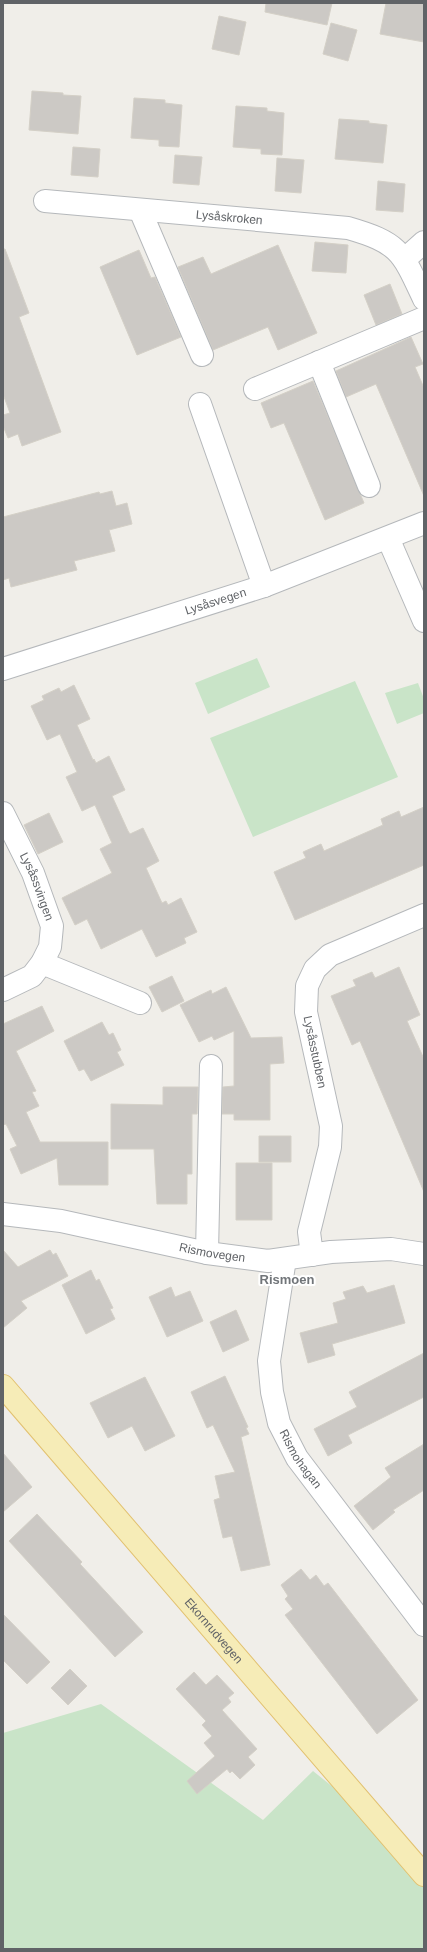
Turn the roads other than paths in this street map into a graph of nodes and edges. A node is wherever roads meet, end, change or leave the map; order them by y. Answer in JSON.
{"nodes":[{"id":1,"x":44,"y":201,"type":"dead end"},
{"id":2,"x":140,"y":210,"type":"junction"},
{"id":3,"x":424,"y":242,"type":"edge"},
{"id":4,"x":405,"y":259,"type":"junction"},
{"id":5,"x":424,"y":299,"type":"edge"},
{"id":6,"x":424,"y":318,"type":"edge"},
{"id":7,"x":202,"y":355,"type":"dead end"},
{"id":8,"x":319,"y":362,"type":"junction"},
{"id":9,"x":255,"y":389,"type":"dead end"},
{"id":10,"x":200,"y":404,"type":"dead end"},
{"id":11,"x":369,"y":486,"type":"dead end"},
{"id":12,"x":424,"y":523,"type":"edge"},
{"id":13,"x":388,"y":538,"type":"junction"},
{"id":14,"x":264,"y":586,"type":"junction"},
{"id":15,"x":424,"y":620,"type":"edge"},
{"id":16,"x":3,"y":669,"type":"edge"},
{"id":17,"x":3,"y":813,"type":"edge"},
{"id":18,"x":424,"y":915,"type":"edge"},
{"id":19,"x":42,"y":963,"type":"junction"},
{"id":20,"x":3,"y":990,"type":"edge"},
{"id":21,"x":140,"y":1003,"type":"dead end"},
{"id":22,"x":211,"y":1066,"type":"dead end"},
{"id":23,"x":3,"y":1214,"type":"edge"},
{"id":24,"x":207,"y":1252,"type":"junction"},
{"id":25,"x":424,"y":1254,"type":"edge"},
{"id":26,"x":312,"y":1255,"type":"junction"},
{"id":27,"x":285,"y":1259,"type":"junction"},
{"id":28,"x":3,"y":1386,"type":"edge"},
{"id":29,"x":424,"y":1625,"type":"edge"},
{"id":30,"x":424,"y":1875,"type":"edge"}],
"edges":[{"from":1,"to":2,"type":"street","name":"Lysåskroken"},
{"from":2,"to":4,"type":"street","name":"Lysåskroken"},
{"from":2,"to":7,"type":"street"},
{"from":3,"to":4,"type":"street"},
{"from":4,"to":5,"type":"street","name":"Lysåskroken"},
{"from":6,"to":8,"type":"street"},
{"from":8,"to":9,"type":"street"},
{"from":8,"to":11,"type":"street"},
{"from":10,"to":14,"type":"street"},
{"from":12,"to":13,"type":"street","name":"Lysåsvegen"},
{"from":13,"to":14,"type":"street","name":"Lysåsvegen"},
{"from":13,"to":15,"type":"street"},
{"from":14,"to":16,"type":"street","name":"Lysåsvegen"},
{"from":17,"to":19,"type":"street","name":"Lysåssvingen"},
{"from":18,"to":26,"type":"street","name":"Lysåsstubben"},
{"from":19,"to":20,"type":"street","name":"Lysåssvingen"},
{"from":19,"to":21,"type":"street"},
{"from":22,"to":24,"type":"street"},
{"from":23,"to":24,"type":"street","name":"Rismovegen"},
{"from":24,"to":27,"type":"street","name":"Rismovegen"},
{"from":25,"to":26,"type":"street","name":"Rismovegen"},
{"from":26,"to":27,"type":"street","name":"Rismovegen"},
{"from":27,"to":29,"type":"street","name":"Rismohagan"},
{"from":28,"to":30,"type":"main road","name":"Ekornrudvegen"}]}
